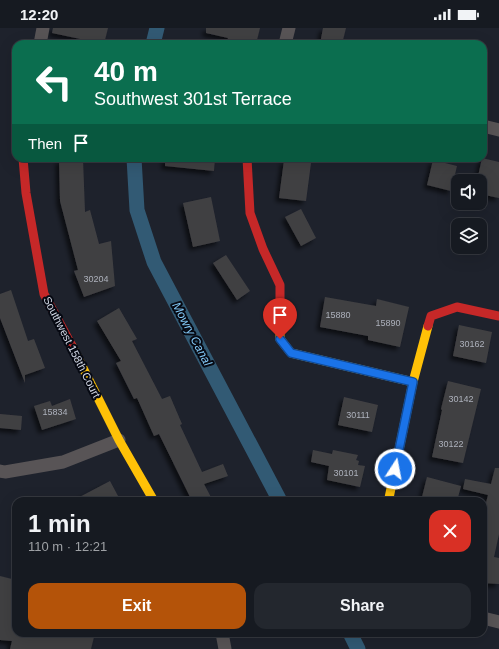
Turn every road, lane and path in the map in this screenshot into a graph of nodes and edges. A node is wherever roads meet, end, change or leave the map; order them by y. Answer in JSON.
{"nodes":[{"id":1,"x":43,"y":28,"type":"edge"},
{"id":2,"x":289,"y":28,"type":"edge"},
{"id":3,"x":41,"y":40,"type":"edge"},
{"id":4,"x":286,"y":40,"type":"edge"},
{"id":5,"x":487,"y":127,"type":"edge"},
{"id":6,"x":499,"y":130,"type":"edge"},
{"id":7,"x":23,"y":162,"type":"edge"},
{"id":8,"x":247,"y":162,"type":"edge"},
{"id":9,"x":499,"y":316,"type":"edge"},
{"id":10,"x":413,"y":382,"type":"junction"},
{"id":11,"x":119,"y":440,"type":"junction"},
{"id":12,"x":0,"y":471,"type":"edge"},
{"id":13,"x":152,"y":497,"type":"edge"},
{"id":14,"x":389,"y":497,"type":"edge"},
{"id":15,"x":487,"y":619,"type":"edge"},
{"id":16,"x":499,"y":622,"type":"edge"},
{"id":17,"x":223,"y":637,"type":"edge"},
{"id":18,"x":226,"y":649,"type":"edge"}],
"edges":[{"from":1,"to":3,"type":"street"},
{"from":2,"to":4,"type":"street"},
{"from":5,"to":6,"type":"street"},
{"from":7,"to":11,"type":"street","name":"Southwest 158th Court"},
{"from":8,"to":10,"type":"street"},
{"from":9,"to":10,"type":"street"},
{"from":10,"to":14,"type":"street"},
{"from":11,"to":12,"type":"street"},
{"from":11,"to":13,"type":"street","name":"Southwest 158th Court"},
{"from":15,"to":16,"type":"street"},
{"from":17,"to":18,"type":"street"}]}
